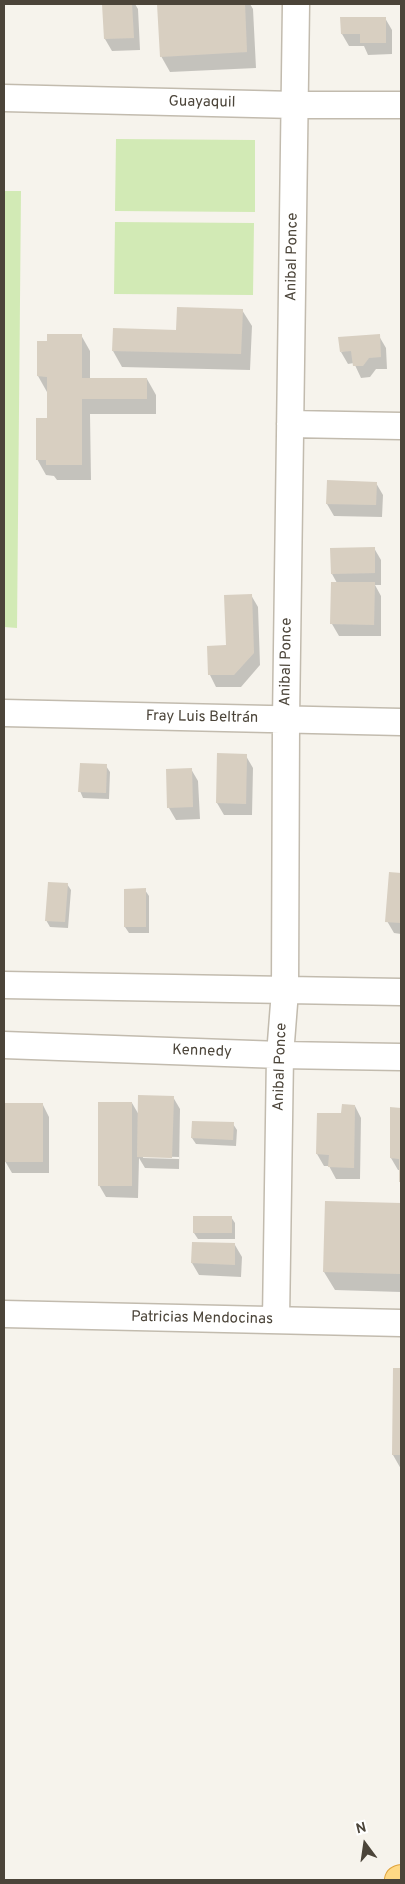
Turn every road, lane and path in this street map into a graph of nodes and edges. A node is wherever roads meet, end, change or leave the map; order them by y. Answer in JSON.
{"nodes":[{"id":1,"x":296,"y":4,"type":"edge"},
{"id":2,"x":4,"y":98,"type":"edge"},
{"id":3,"x":295,"y":105,"type":"junction"},
{"id":4,"x":401,"y":105,"type":"edge"},
{"id":5,"x":290,"y":424,"type":"junction"},
{"id":6,"x":401,"y":426,"type":"edge"},
{"id":7,"x":4,"y":713,"type":"edge"},
{"id":8,"x":286,"y":720,"type":"junction"},
{"id":9,"x":401,"y":722,"type":"edge"},
{"id":10,"x":4,"y":985,"type":"edge"},
{"id":11,"x":285,"y":991,"type":"junction"},
{"id":12,"x":401,"y":992,"type":"edge"},
{"id":13,"x":4,"y":1045,"type":"edge"},
{"id":14,"x":280,"y":1055,"type":"junction"},
{"id":15,"x":401,"y":1057,"type":"edge"},
{"id":16,"x":4,"y":1314,"type":"edge"},
{"id":17,"x":276,"y":1320,"type":"junction"},
{"id":18,"x":401,"y":1323,"type":"edge"}],
"edges":[{"from":1,"to":3,"type":"street","name":"Anibal Ponce"},
{"from":2,"to":3,"type":"street","name":"Guayaquil"},
{"from":3,"to":4,"type":"street","name":"Guayaquil"},
{"from":3,"to":5,"type":"street","name":"Anibal Ponce"},
{"from":5,"to":6,"type":"street"},
{"from":5,"to":8,"type":"street","name":"Anibal Ponce"},
{"from":7,"to":8,"type":"street","name":"Fray Luis Beltrán"},
{"from":8,"to":9,"type":"street","name":"Fray Luis Beltrán"},
{"from":8,"to":11,"type":"street","name":"Anibal Ponce"},
{"from":10,"to":11,"type":"street"},
{"from":11,"to":12,"type":"street"},
{"from":11,"to":14,"type":"street","name":"Anibal Ponce"},
{"from":13,"to":14,"type":"street","name":"Kennedy"},
{"from":14,"to":15,"type":"street","name":"Kennedy"},
{"from":14,"to":17,"type":"street","name":"Anibal Ponce"},
{"from":16,"to":17,"type":"street","name":"Patricias Mendocinas"},
{"from":17,"to":18,"type":"street","name":"Patricias Mendocinas"}]}
